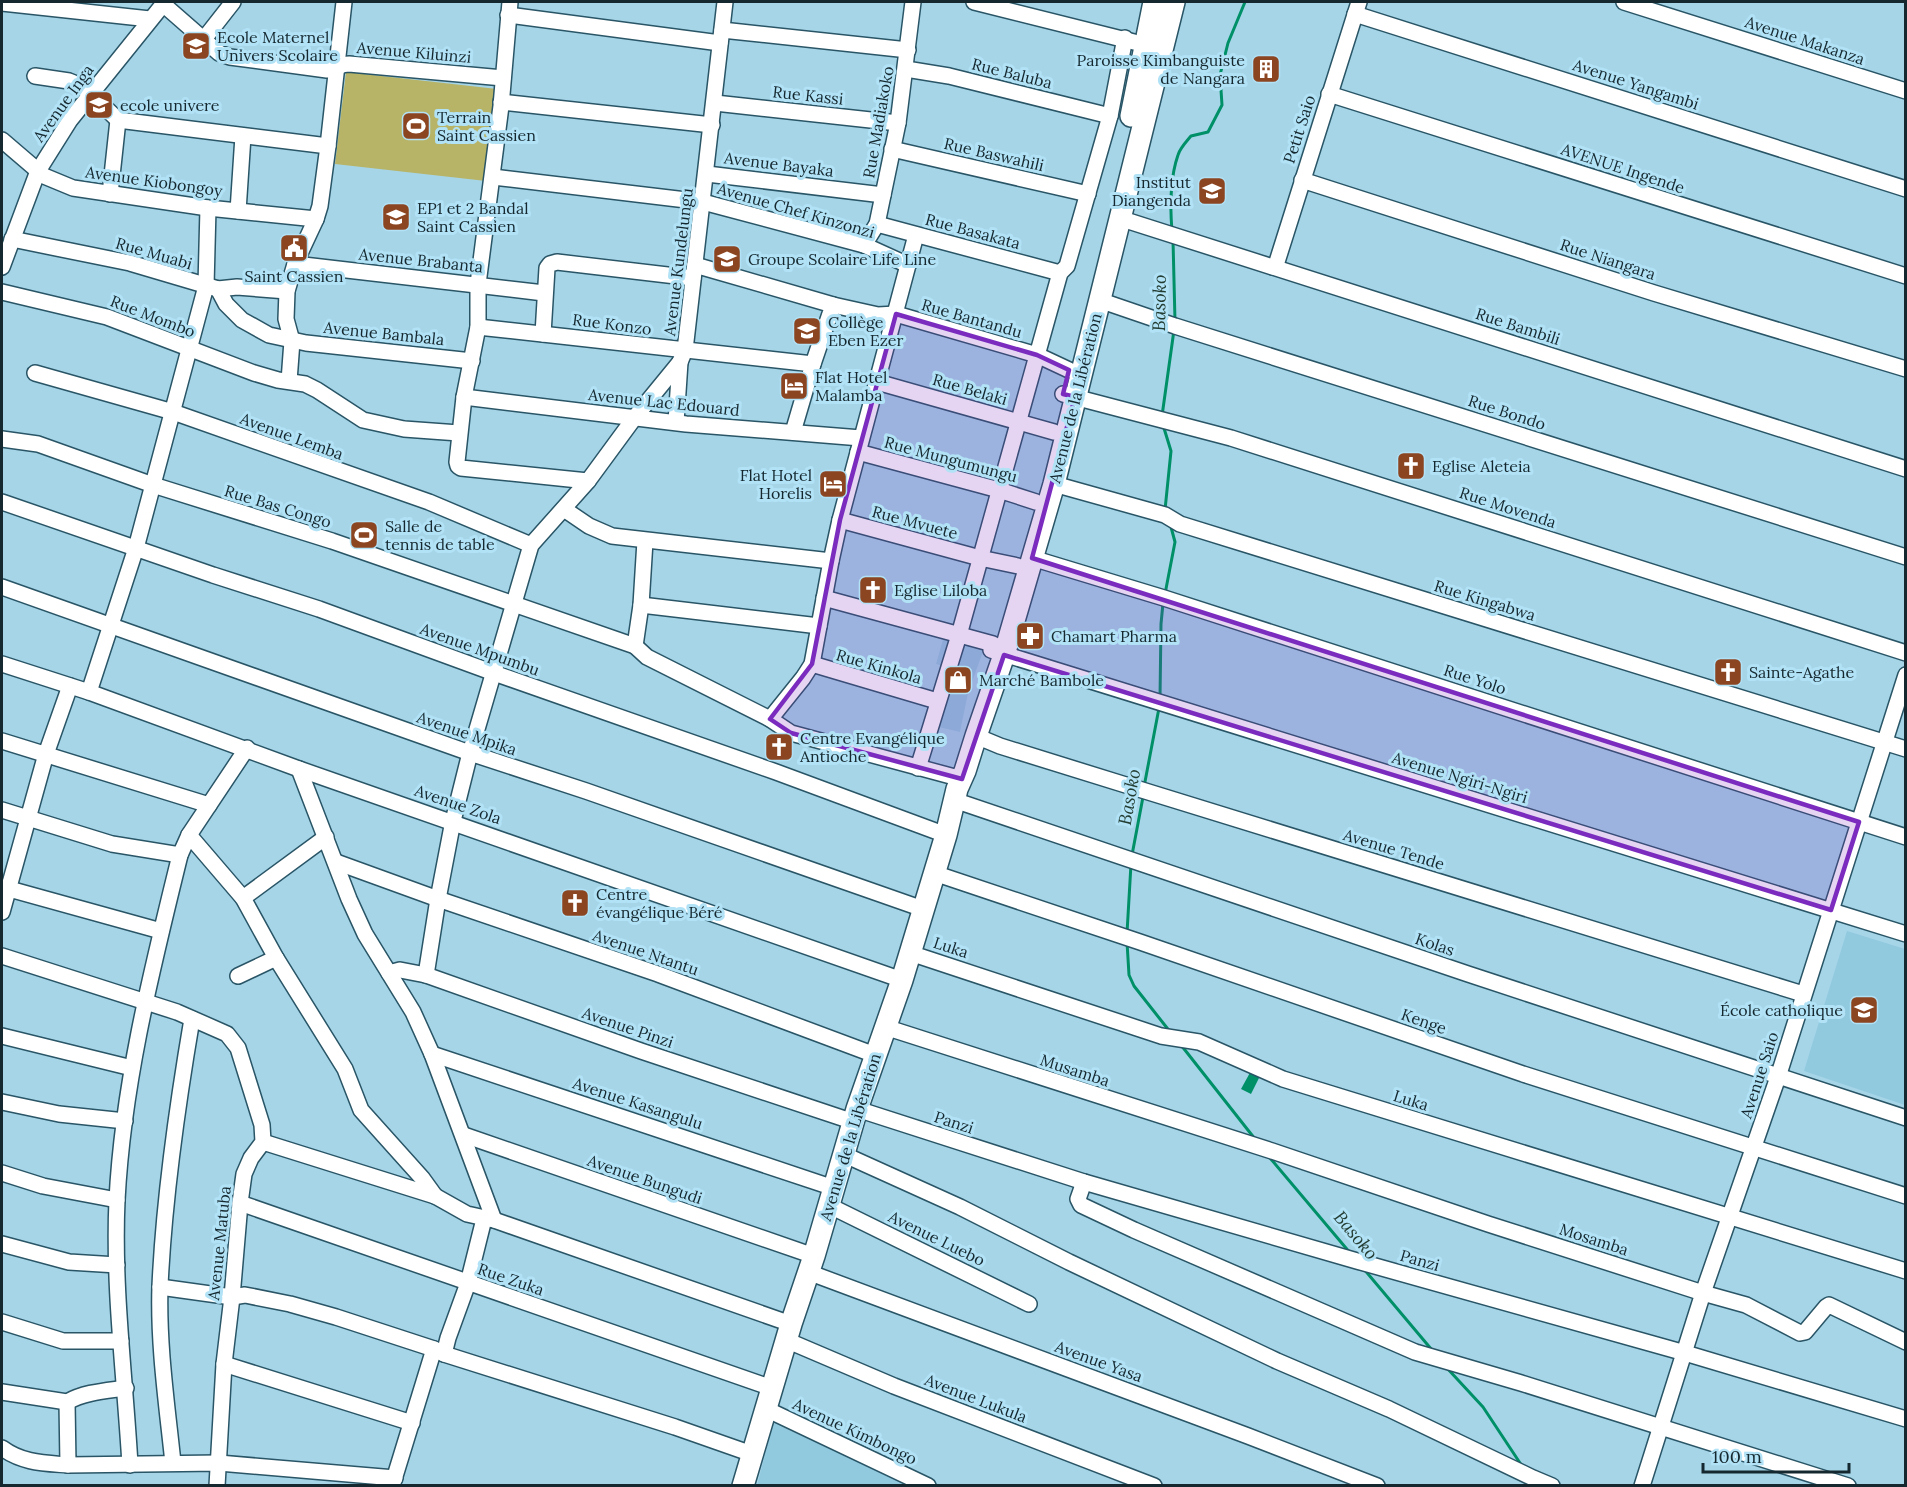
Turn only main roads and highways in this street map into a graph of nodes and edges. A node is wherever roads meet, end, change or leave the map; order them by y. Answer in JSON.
{"nodes":[{"id":1,"x":1154,"y":2,"type":"edge"},
{"id":2,"x":1174,"y":2,"type":"edge"},
{"id":3,"x":1069,"y":396,"type":"junction"},
{"id":4,"x":1025,"y":562,"type":"junction"},
{"id":5,"x":996,"y":650,"type":"junction"},
{"id":6,"x":957,"y":787,"type":"junction"},
{"id":7,"x":743,"y":1485,"type":"edge"}],
"edges":[{"from":1,"to":3,"type":"highway","name":"Avenue de la Libération"},
{"from":2,"to":3,"type":"highway","name":"Avenue de la Libération"},
{"from":3,"to":4,"type":"highway","name":"Avenue de la Libération"},
{"from":3,"to":4,"type":"highway","name":"Avenue de la Libération"},
{"from":4,"to":5,"type":"highway","name":"Avenue de la Libération"},
{"from":5,"to":6,"type":"highway","name":"Avenue de la Libération"},
{"from":5,"to":6,"type":"highway","name":"Avenue de la Libération"},
{"from":6,"to":7,"type":"highway","name":"Avenue de la Libération"}]}
